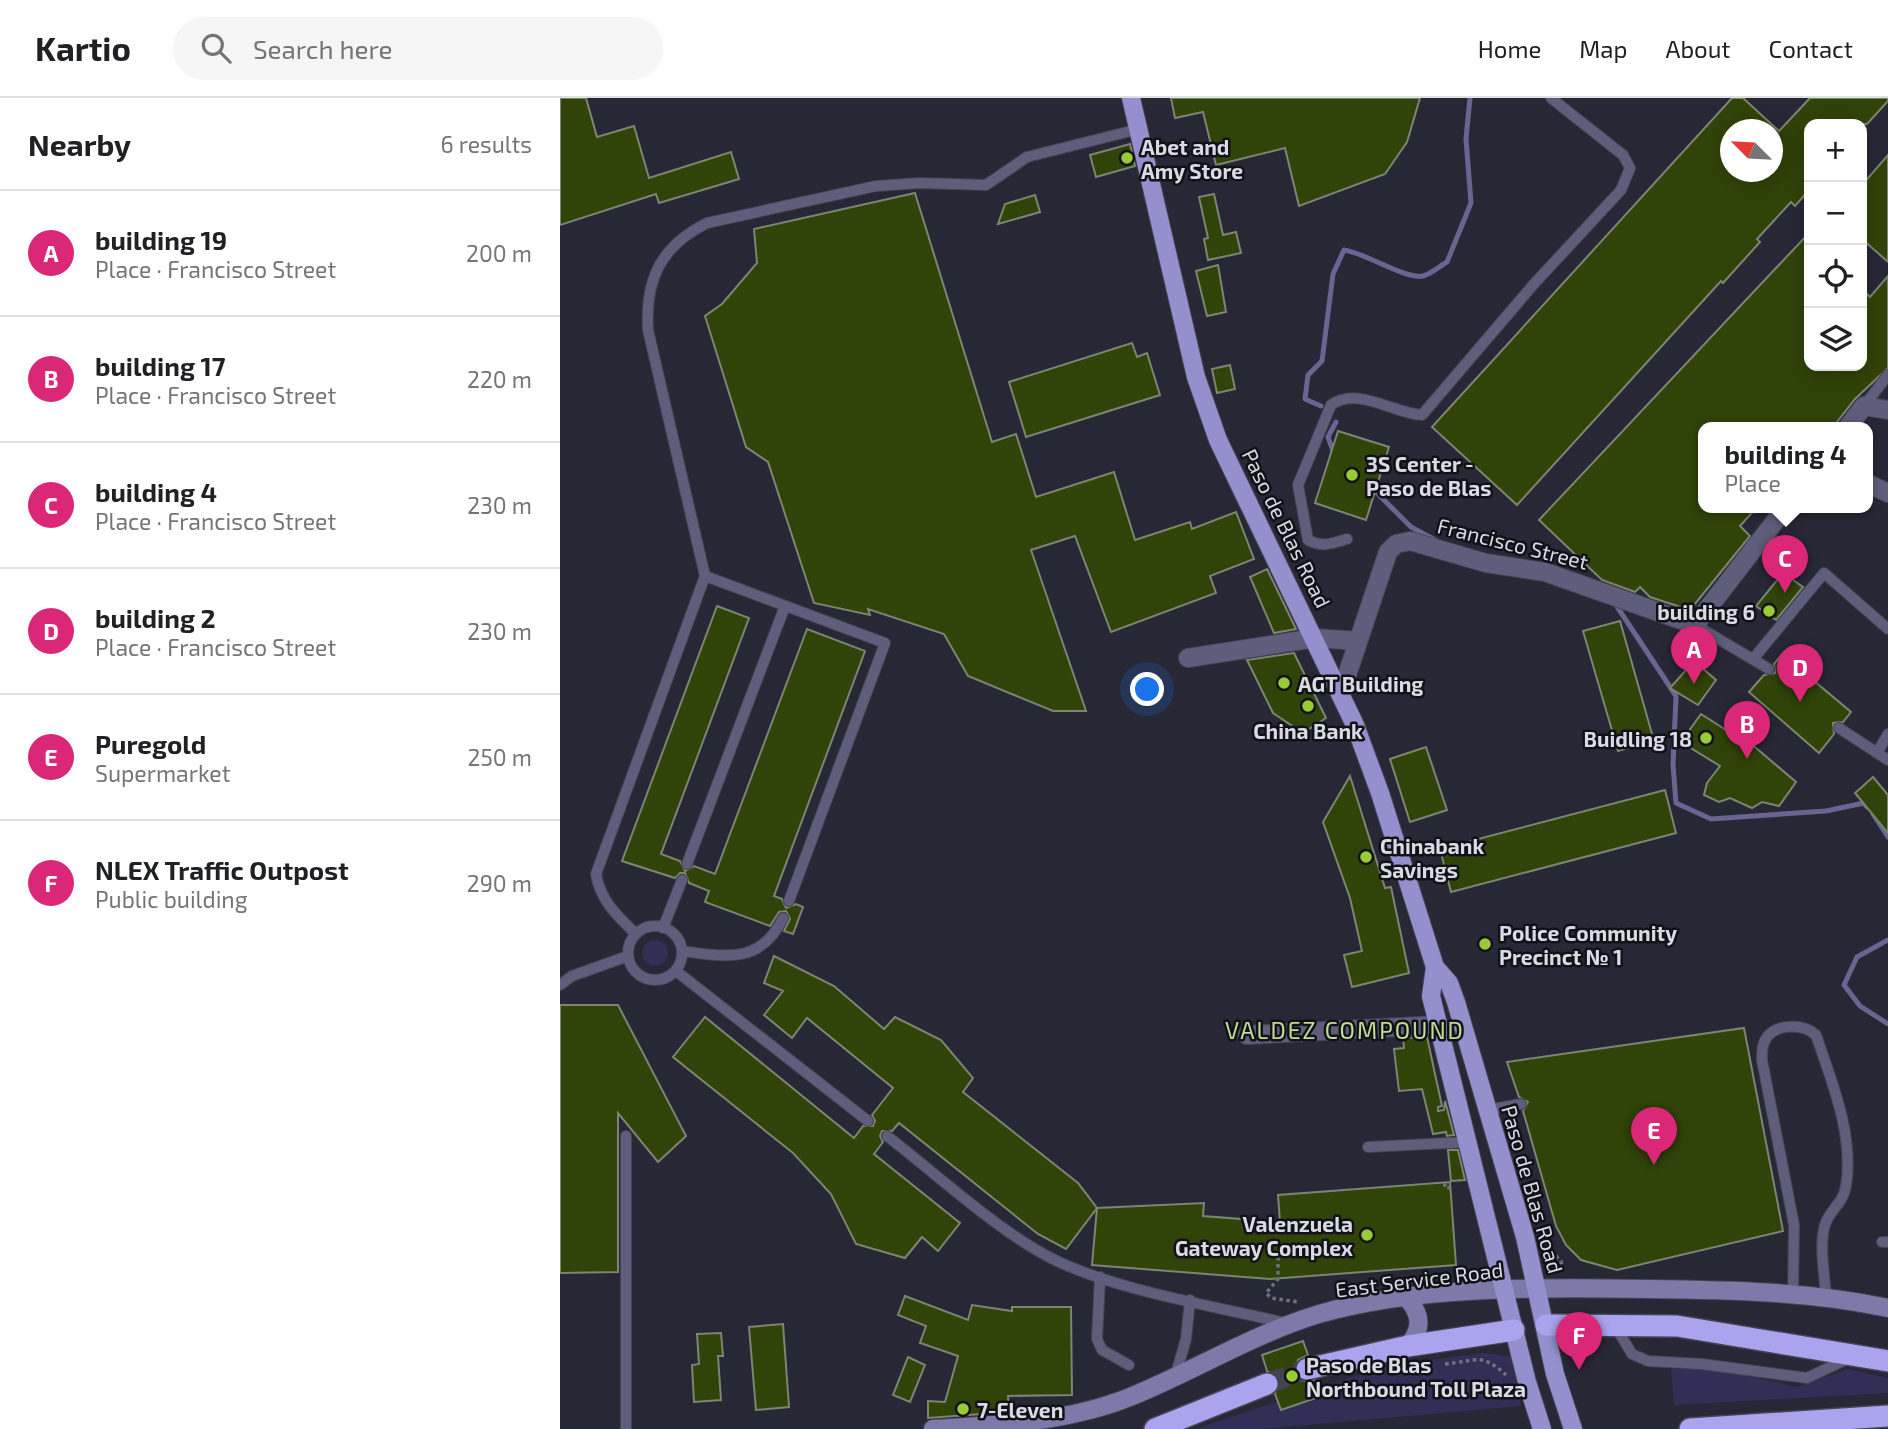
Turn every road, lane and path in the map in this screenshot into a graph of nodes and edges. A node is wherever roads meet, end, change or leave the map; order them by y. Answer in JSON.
{"nodes":[{"id":1,"x":1131,"y":98,"type":"edge"},
{"id":2,"x":1551,"y":98,"type":"edge"},
{"id":3,"x":1139,"y":129,"type":"junction"},
{"id":4,"x":1888,"y":375,"type":"edge"},
{"id":5,"x":1864,"y":406,"type":"junction"},
{"id":6,"x":1888,"y":410,"type":"edge"},
{"id":7,"x":1852,"y":422,"type":"edge"},
{"id":8,"x":1781,"y":513,"type":"edge"},
{"id":9,"x":1347,"y":539,"type":"dead end"},
{"id":10,"x":705,"y":576,"type":"junction"},
{"id":11,"x":785,"y":606,"type":"junction"},
{"id":12,"x":1695,"y":625,"type":"junction"},
{"id":13,"x":1888,"y":629,"type":"edge"},
{"id":14,"x":1315,"y":638,"type":"junction"},
{"id":15,"x":1358,"y":641,"type":"junction"},
{"id":16,"x":1188,"y":658,"type":"dead end"},
{"id":17,"x":1753,"y":659,"type":"junction"},
{"id":18,"x":1769,"y":669,"type":"dead end"},
{"id":19,"x":1341,"y":693,"type":"junction"},
{"id":20,"x":1839,"y":728,"type":"dead end"},
{"id":21,"x":1888,"y":734,"type":"edge"},
{"id":22,"x":1877,"y":753,"type":"junction"},
{"id":23,"x":1888,"y":760,"type":"edge"},
{"id":24,"x":687,"y":864,"type":"dead end"},
{"id":25,"x":681,"y":880,"type":"dead end"},
{"id":26,"x":789,"y":901,"type":"dead end"},
{"id":27,"x":783,"y":918,"type":"dead end"},
{"id":28,"x":663,"y":928,"type":"junction"},
{"id":29,"x":636,"y":934,"type":"junction"},
{"id":30,"x":682,"y":951,"type":"junction"},
{"id":31,"x":628,"y":956,"type":"junction"},
{"id":32,"x":1435,"y":967,"type":"junction"},
{"id":33,"x":676,"y":971,"type":"junction"},
{"id":34,"x":560,"y":985,"type":"edge"},
{"id":35,"x":1439,"y":1025,"type":"junction"},
{"id":36,"x":1247,"y":1035,"type":"dead end"},
{"id":37,"x":1521,"y":1104,"type":"dead end"},
{"id":38,"x":1488,"y":1110,"type":"junction"},
{"id":39,"x":867,"y":1121,"type":"dead end"},
{"id":40,"x":626,"y":1136,"type":"dead end"},
{"id":41,"x":887,"y":1136,"type":"dead end"},
{"id":42,"x":1469,"y":1142,"type":"junction"},
{"id":43,"x":1368,"y":1147,"type":"dead end"},
{"id":44,"x":1443,"y":1185,"type":"dead end"},
{"id":45,"x":1449,"y":1190,"type":"dead end"},
{"id":46,"x":1541,"y":1239,"type":"dead end"},
{"id":47,"x":1278,"y":1250,"type":"dead end"},
{"id":48,"x":1563,"y":1273,"type":"dead end"},
{"id":49,"x":1100,"y":1277,"type":"junction"},
{"id":50,"x":1537,"y":1288,"type":"junction"},
{"id":51,"x":1506,"y":1291,"type":"junction"},
{"id":52,"x":1793,"y":1295,"type":"junction"},
{"id":53,"x":1826,"y":1297,"type":"junction"},
{"id":54,"x":1408,"y":1299,"type":"junction"},
{"id":55,"x":1190,"y":1300,"type":"junction"},
{"id":56,"x":1303,"y":1302,"type":"dead end"},
{"id":57,"x":1888,"y":1308,"type":"edge"},
{"id":58,"x":1289,"y":1324,"type":"junction"},
{"id":59,"x":1546,"y":1325,"type":"junction"},
{"id":60,"x":1614,"y":1325,"type":"junction"},
{"id":61,"x":1514,"y":1329,"type":"junction"},
{"id":62,"x":1408,"y":1346,"type":"junction"},
{"id":63,"x":1854,"y":1355,"type":"junction"},
{"id":64,"x":1888,"y":1361,"type":"edge"},
{"id":65,"x":1445,"y":1364,"type":"dead end"},
{"id":66,"x":1129,"y":1365,"type":"dead end"},
{"id":67,"x":1307,"y":1368,"type":"tunnel mouth"},
{"id":68,"x":1175,"y":1377,"type":"junction"},
{"id":69,"x":1520,"y":1382,"type":"junction"},
{"id":70,"x":1267,"y":1384,"type":"tunnel mouth"},
{"id":71,"x":1888,"y":1416,"type":"edge"},
{"id":72,"x":626,"y":1429,"type":"edge"},
{"id":73,"x":933,"y":1429,"type":"edge"},
{"id":74,"x":1155,"y":1429,"type":"edge"},
{"id":75,"x":1542,"y":1429,"type":"edge"},
{"id":76,"x":1573,"y":1429,"type":"edge"},
{"id":77,"x":1690,"y":1429,"type":"edge"}],
"edges":[{"from":1,"to":3,"type":"main road","name":"Paso de Blas Road"},
{"from":2,"to":9,"type":"lane"},
{"from":3,"to":10,"type":"lane"},
{"from":3,"to":14,"type":"main road","name":"Paso de Blas Road"},
{"from":4,"to":5,"type":"lane"},
{"from":5,"to":6,"type":"street"},
{"from":5,"to":7,"type":"street"},
{"from":8,"to":12,"type":"street"},
{"from":10,"to":11,"type":"lane"},
{"from":10,"to":29,"type":"lane"},
{"from":11,"to":24,"type":"lane"},
{"from":11,"to":26,"type":"lane"},
{"from":12,"to":15,"type":"street","name":"Francisco Street"},
{"from":12,"to":17,"type":"lane"},
{"from":13,"to":17,"type":"lane"},
{"from":14,"to":15,"type":"street"},
{"from":14,"to":16,"type":"street"},
{"from":14,"to":19,"type":"main road","name":"Paso de Blas Road"},
{"from":15,"to":19,"type":"street","name":"Francisco Street"},
{"from":17,"to":18,"type":"lane"},
{"from":19,"to":32,"type":"main road","name":"Paso de Blas Road"},
{"from":20,"to":22,"type":"lane"},
{"from":21,"to":22,"type":"lane"},
{"from":22,"to":23,"type":"lane"},
{"from":25,"to":28,"type":"lane"},
{"from":27,"to":30,"type":"lane"},
{"from":28,"to":29,"type":"lane"},
{"from":28,"to":30,"type":"lane"},
{"from":29,"to":31,"type":"lane"},
{"from":30,"to":33,"type":"lane"},
{"from":31,"to":33,"type":"lane"},
{"from":31,"to":34,"type":"lane"},
{"from":32,"to":35,"type":"main road","name":"Paso de Blas Road"},
{"from":32,"to":38,"type":"main road","name":"Paso de Blas Road"},
{"from":33,"to":39,"type":"lane"},
{"from":35,"to":36,"type":"street"},
{"from":35,"to":42,"type":"main road","name":"Paso de Blas Road"},
{"from":37,"to":38,"type":"lane"},
{"from":38,"to":50,"type":"main road","name":"Paso de Blas Road"},
{"from":40,"to":72,"type":"lane"},
{"from":41,"to":49,"type":"lane"},
{"from":42,"to":43,"type":"lane"},
{"from":42,"to":51,"type":"main road","name":"Paso de Blas Road"},
{"from":44,"to":45,"type":"path"},
{"from":46,"to":48,"type":"path"},
{"from":47,"to":56,"type":"path"},
{"from":49,"to":55,"type":"lane"},
{"from":49,"to":66,"type":"lane"},
{"from":50,"to":51,"type":"main road","name":"East Service Road"},
{"from":50,"to":52,"type":"main road","name":"East Service Road"},
{"from":50,"to":59,"type":"main road","name":"Paso de Blas Road"},
{"from":51,"to":54,"type":"main road","name":"East Service Road"},
{"from":51,"to":61,"type":"main road","name":"Paso de Blas Road"},
{"from":52,"to":53,"type":"main road","name":"East Service Road"},
{"from":52,"to":53,"type":"lane"},
{"from":53,"to":57,"type":"main road","name":"East Service Road"},
{"from":54,"to":58,"type":"main road","name":"East Service Road"},
{"from":54,"to":62,"type":"main road"},
{"from":55,"to":58,"type":"lane"},
{"from":55,"to":68,"type":"lane"},
{"from":58,"to":68,"type":"main road","name":"East Service Road"},
{"from":59,"to":60,"type":"highway"},
{"from":59,"to":61,"type":"main road"},
{"from":59,"to":76,"type":"main road","name":"Paso de Blas Road"},
{"from":60,"to":63,"type":"highway"},
{"from":60,"to":63,"type":"lane"},
{"from":61,"to":62,"type":"highway"},
{"from":61,"to":69,"type":"main road","name":"Paso de Blas Road"},
{"from":62,"to":67,"type":"highway"},
{"from":63,"to":64,"type":"highway"},
{"from":65,"to":69,"type":"path"},
{"from":68,"to":73,"type":"main road","name":"East Service Road"},
{"from":69,"to":75,"type":"main road","name":"Paso de Blas Road"},
{"from":70,"to":74,"type":"highway"},
{"from":71,"to":77,"type":"highway"}]}
